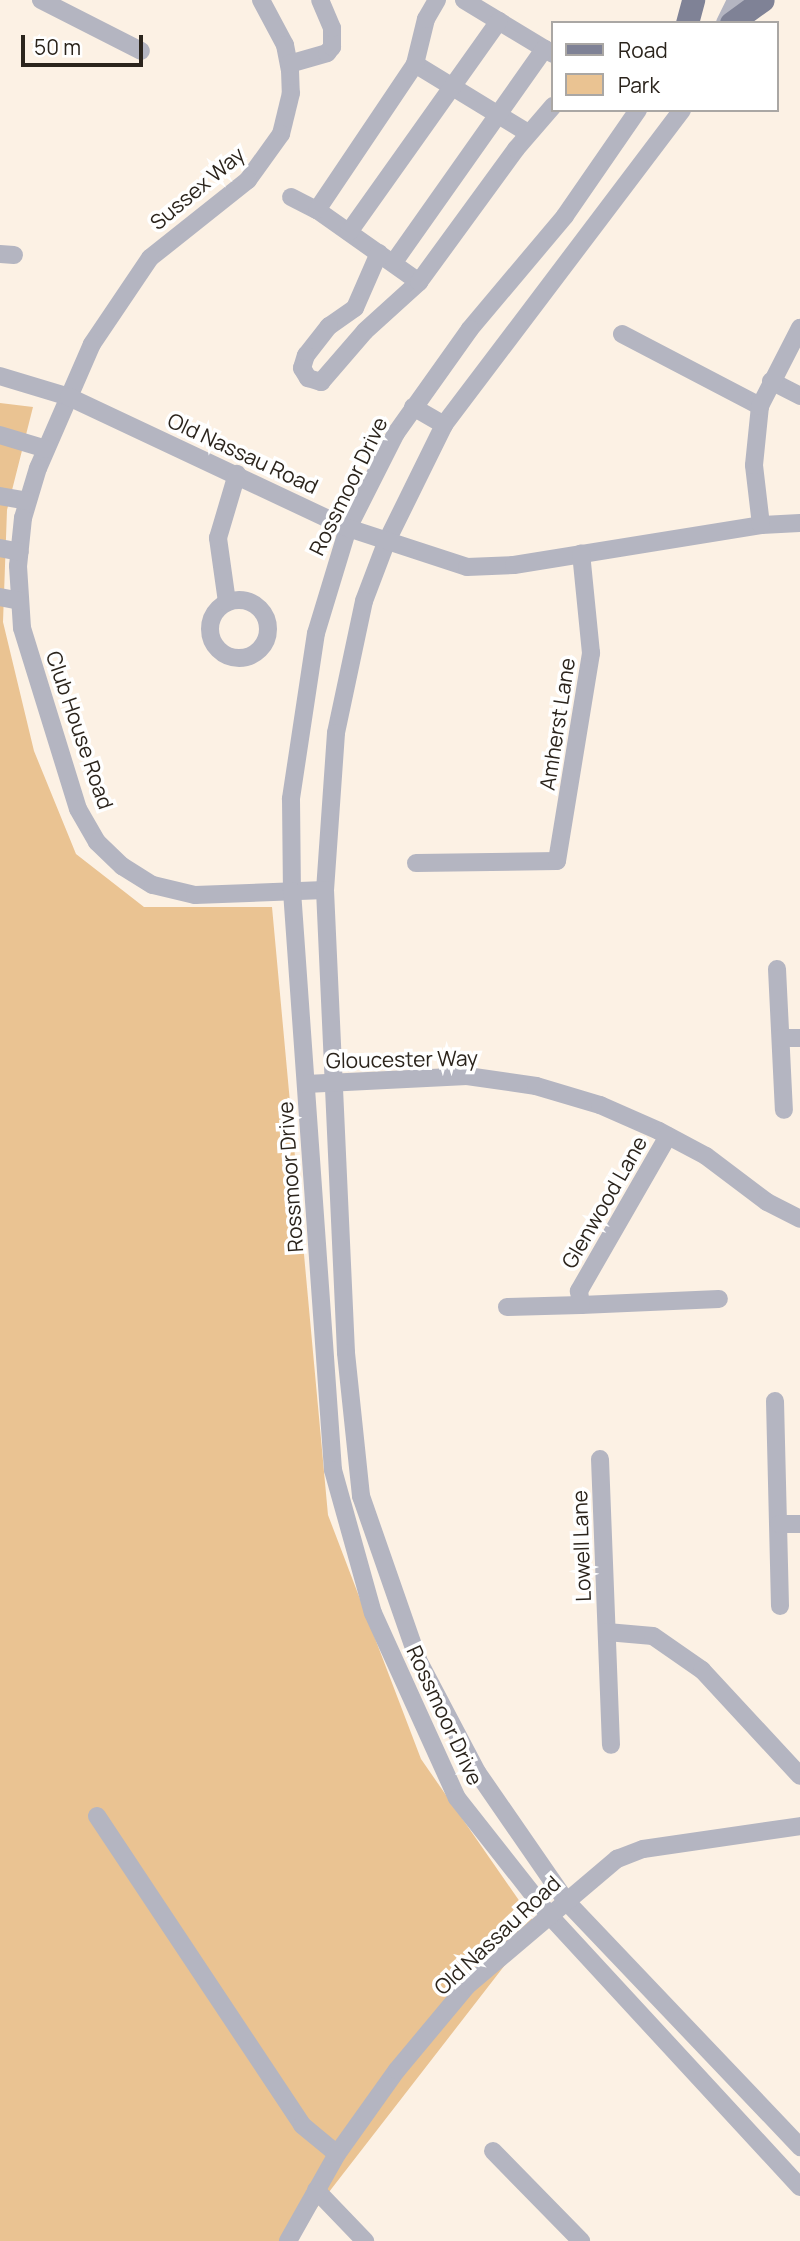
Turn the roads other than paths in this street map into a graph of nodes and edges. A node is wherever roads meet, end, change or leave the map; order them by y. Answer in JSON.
{"nodes":[{"id":1,"x":41,"y":0,"type":"edge"},
{"id":2,"x":261,"y":0,"type":"edge"},
{"id":3,"x":320,"y":0,"type":"edge"},
{"id":4,"x":437,"y":0,"type":"edge"},
{"id":5,"x":464,"y":0,"type":"edge"},
{"id":6,"x":693,"y":0,"type":"edge"},
{"id":7,"x":704,"y":0,"type":"edge"},
{"id":8,"x":736,"y":0,"type":"edge"},
{"id":9,"x":764,"y":0,"type":"edge"},
{"id":10,"x":689,"y":21,"type":"edge"},
{"id":11,"x":690,"y":21,"type":"edge"},
{"id":12,"x":726,"y":21,"type":"edge"},
{"id":13,"x":734,"y":21,"type":"edge"},
{"id":14,"x":499,"y":22,"type":"junction"},
{"id":15,"x":141,"y":51,"type":"dead end"},
{"id":16,"x":549,"y":52,"type":"edge"},
{"id":17,"x":289,"y":64,"type":"junction"},
{"id":18,"x":415,"y":64,"type":"junction"},
{"id":19,"x":453,"y":86,"type":"junction"},
{"id":20,"x":552,"y":107,"type":"edge"},
{"id":21,"x":637,"y":112,"type":"edge"},
{"id":22,"x":681,"y":112,"type":"edge"},
{"id":23,"x":497,"y":114,"type":"junction"},
{"id":24,"x":528,"y":133,"type":"junction"},
{"id":25,"x":591,"y":179,"type":"junction"},
{"id":26,"x":291,"y":197,"type":"dead end"},
{"id":27,"x":614,"y":202,"type":"junction"},
{"id":28,"x":317,"y":210,"type":"junction"},
{"id":29,"x":349,"y":232,"type":"junction"},
{"id":30,"x":387,"y":258,"type":"junction"},
{"id":31,"x":419,"y":282,"type":"junction"},
{"id":32,"x":355,"y":308,"type":"junction"},
{"id":33,"x":369,"y":327,"type":"junction"},
{"id":34,"x":800,"y":328,"type":"edge"},
{"id":35,"x":622,"y":334,"type":"dead end"},
{"id":36,"x":0,"y":376,"type":"edge"},
{"id":37,"x":771,"y":381,"type":"junction"},
{"id":38,"x":800,"y":396,"type":"edge"},
{"id":39,"x":69,"y":397,"type":"junction"},
{"id":40,"x":760,"y":406,"type":"junction"},
{"id":41,"x":413,"y":407,"type":"junction"},
{"id":42,"x":444,"y":425,"type":"junction"},
{"id":43,"x":0,"y":436,"type":"edge"},
{"id":44,"x":46,"y":449,"type":"junction"},
{"id":45,"x":237,"y":474,"type":"junction"},
{"id":46,"x":0,"y":496,"type":"edge"},
{"id":47,"x":28,"y":501,"type":"junction"},
{"id":48,"x":800,"y":523,"type":"edge"},
{"id":49,"x":761,"y":525,"type":"junction"},
{"id":50,"x":348,"y":528,"type":"junction"},
{"id":51,"x":386,"y":543,"type":"junction"},
{"id":52,"x":0,"y":548,"type":"edge"},
{"id":53,"x":20,"y":552,"type":"junction"},
{"id":54,"x":581,"y":553,"type":"junction"},
{"id":55,"x":0,"y":597,"type":"edge"},
{"id":56,"x":20,"y":601,"type":"junction"},
{"id":57,"x":227,"y":602,"type":"dead end"},
{"id":58,"x":416,"y":863,"type":"dead end"},
{"id":59,"x":325,"y":890,"type":"junction"},
{"id":60,"x":292,"y":891,"type":"junction"},
{"id":61,"x":777,"y":969,"type":"dead end"},
{"id":62,"x":781,"y":1038,"type":"junction"},
{"id":63,"x":800,"y":1038,"type":"edge"},
{"id":64,"x":336,"y":1082,"type":"junction"},
{"id":65,"x":306,"y":1084,"type":"junction"},
{"id":66,"x":784,"y":1110,"type":"dead end"},
{"id":67,"x":668,"y":1136,"type":"junction"},
{"id":68,"x":800,"y":1219,"type":"edge"},
{"id":69,"x":580,"y":1298,"type":"junction"},
{"id":70,"x":719,"y":1299,"type":"dead end"},
{"id":71,"x":507,"y":1307,"type":"dead end"},
{"id":72,"x":775,"y":1401,"type":"dead end"},
{"id":73,"x":600,"y":1459,"type":"dead end"},
{"id":74,"x":779,"y":1524,"type":"junction"},
{"id":75,"x":800,"y":1524,"type":"edge"},
{"id":76,"x":780,"y":1606,"type":"dead end"},
{"id":77,"x":607,"y":1632,"type":"junction"},
{"id":78,"x":611,"y":1745,"type":"dead end"},
{"id":79,"x":800,"y":1776,"type":"edge"},
{"id":80,"x":97,"y":1816,"type":"dead end"},
{"id":81,"x":800,"y":1826,"type":"edge"},
{"id":82,"x":566,"y":1901,"type":"junction"},
{"id":83,"x":549,"y":1915,"type":"junction"},
{"id":84,"x":800,"y":2147,"type":"edge"},
{"id":85,"x":493,"y":2151,"type":"dead end"},
{"id":86,"x":337,"y":2154,"type":"junction"},
{"id":87,"x":800,"y":2187,"type":"edge"},
{"id":88,"x":316,"y":2190,"type":"junction"},
{"id":89,"x":288,"y":2241,"type":"edge"},
{"id":90,"x":365,"y":2241,"type":"edge"},
{"id":91,"x":581,"y":2241,"type":"edge"}],
"edges":[{"from":1,"to":15,"type":"street"},
{"from":2,"to":17,"type":"street","name":"Sussex Way"},
{"from":3,"to":17,"type":"street"},
{"from":4,"to":18,"type":"street"},
{"from":5,"to":14,"type":"street"},
{"from":6,"to":10,"type":"main road"},
{"from":7,"to":11,"type":"street"},
{"from":8,"to":12,"type":"street"},
{"from":9,"to":13,"type":"main road"},
{"from":14,"to":16,"type":"street"},
{"from":14,"to":19,"type":"street"},
{"from":16,"to":23,"type":"street"},
{"from":17,"to":39,"type":"street","name":"Sussex Way"},
{"from":18,"to":19,"type":"street"},
{"from":18,"to":28,"type":"street"},
{"from":19,"to":23,"type":"street"},
{"from":19,"to":29,"type":"street"},
{"from":20,"to":24,"type":"street"},
{"from":21,"to":25,"type":"street","name":"Rossmoor Drive"},
{"from":22,"to":27,"type":"street","name":"Rossmoor Drive"},
{"from":23,"to":24,"type":"street"},
{"from":23,"to":30,"type":"street"},
{"from":24,"to":31,"type":"street"},
{"from":25,"to":27,"type":"street"},
{"from":25,"to":41,"type":"street","name":"Rossmoor Drive"},
{"from":26,"to":28,"type":"street"},
{"from":27,"to":42,"type":"street","name":"Rossmoor Drive"},
{"from":28,"to":29,"type":"street"},
{"from":29,"to":30,"type":"street"},
{"from":30,"to":31,"type":"street"},
{"from":30,"to":32,"type":"street"},
{"from":31,"to":33,"type":"street"},
{"from":32,"to":33,"type":"street"},
{"from":32,"to":33,"type":"street"},
{"from":34,"to":37,"type":"street"},
{"from":35,"to":40,"type":"street"},
{"from":36,"to":39,"type":"street","name":"Old Nassau Road"},
{"from":37,"to":38,"type":"street"},
{"from":37,"to":40,"type":"street"},
{"from":39,"to":44,"type":"street","name":"Club House Road"},
{"from":39,"to":45,"type":"street","name":"Old Nassau Road"},
{"from":40,"to":49,"type":"street"},
{"from":41,"to":42,"type":"street"},
{"from":41,"to":50,"type":"street","name":"Rossmoor Drive"},
{"from":42,"to":51,"type":"street","name":"Rossmoor Drive"},
{"from":43,"to":44,"type":"street"},
{"from":44,"to":47,"type":"street","name":"Club House Road"},
{"from":45,"to":50,"type":"street","name":"Old Nassau Road"},
{"from":45,"to":57,"type":"street"},
{"from":46,"to":47,"type":"street"},
{"from":47,"to":53,"type":"street","name":"Club House Road"},
{"from":48,"to":49,"type":"street","name":"Old Nassau Road"},
{"from":49,"to":54,"type":"street","name":"Old Nassau Road"},
{"from":50,"to":51,"type":"street","name":"Old Nassau Road"},
{"from":50,"to":60,"type":"street","name":"Rossmoor Drive"},
{"from":51,"to":54,"type":"street","name":"Old Nassau Road"},
{"from":51,"to":59,"type":"street","name":"Rossmoor Drive"},
{"from":52,"to":53,"type":"street"},
{"from":53,"to":56,"type":"street","name":"Club House Road"},
{"from":54,"to":58,"type":"street","name":"Amherst Lane"},
{"from":55,"to":56,"type":"street"},
{"from":56,"to":60,"type":"street","name":"Club House Road"},
{"from":59,"to":60,"type":"street","name":"Club House Road"},
{"from":59,"to":64,"type":"street","name":"Rossmoor Drive"},
{"from":60,"to":65,"type":"street","name":"Rossmoor Drive"},
{"from":61,"to":62,"type":"street"},
{"from":62,"to":63,"type":"street"},
{"from":62,"to":66,"type":"street"},
{"from":64,"to":65,"type":"street","name":"Gloucester Way"},
{"from":64,"to":67,"type":"street","name":"Gloucester Way"},
{"from":64,"to":82,"type":"street","name":"Rossmoor Drive"},
{"from":65,"to":83,"type":"street","name":"Rossmoor Drive"},
{"from":67,"to":68,"type":"street","name":"Gloucester Way"},
{"from":67,"to":69,"type":"street","name":"Glenwood Lane"},
{"from":69,"to":70,"type":"street"},
{"from":69,"to":71,"type":"street"},
{"from":72,"to":74,"type":"street"},
{"from":73,"to":77,"type":"street","name":"Lowell Lane"},
{"from":74,"to":75,"type":"street"},
{"from":74,"to":76,"type":"street"},
{"from":77,"to":78,"type":"street","name":"Lowell Lane"},
{"from":77,"to":79,"type":"street"},
{"from":80,"to":86,"type":"street"},
{"from":81,"to":82,"type":"street","name":"Old Nassau Road"},
{"from":82,"to":83,"type":"street","name":"Old Nassau Road"},
{"from":82,"to":84,"type":"street","name":"Rossmoor Drive"},
{"from":83,"to":86,"type":"street","name":"Old Nassau Road"},
{"from":83,"to":87,"type":"street","name":"Rossmoor Drive"},
{"from":85,"to":91,"type":"street"},
{"from":86,"to":88,"type":"street","name":"Old Nassau Road"},
{"from":88,"to":89,"type":"street","name":"Old Nassau Road"},
{"from":88,"to":90,"type":"street"}]}
